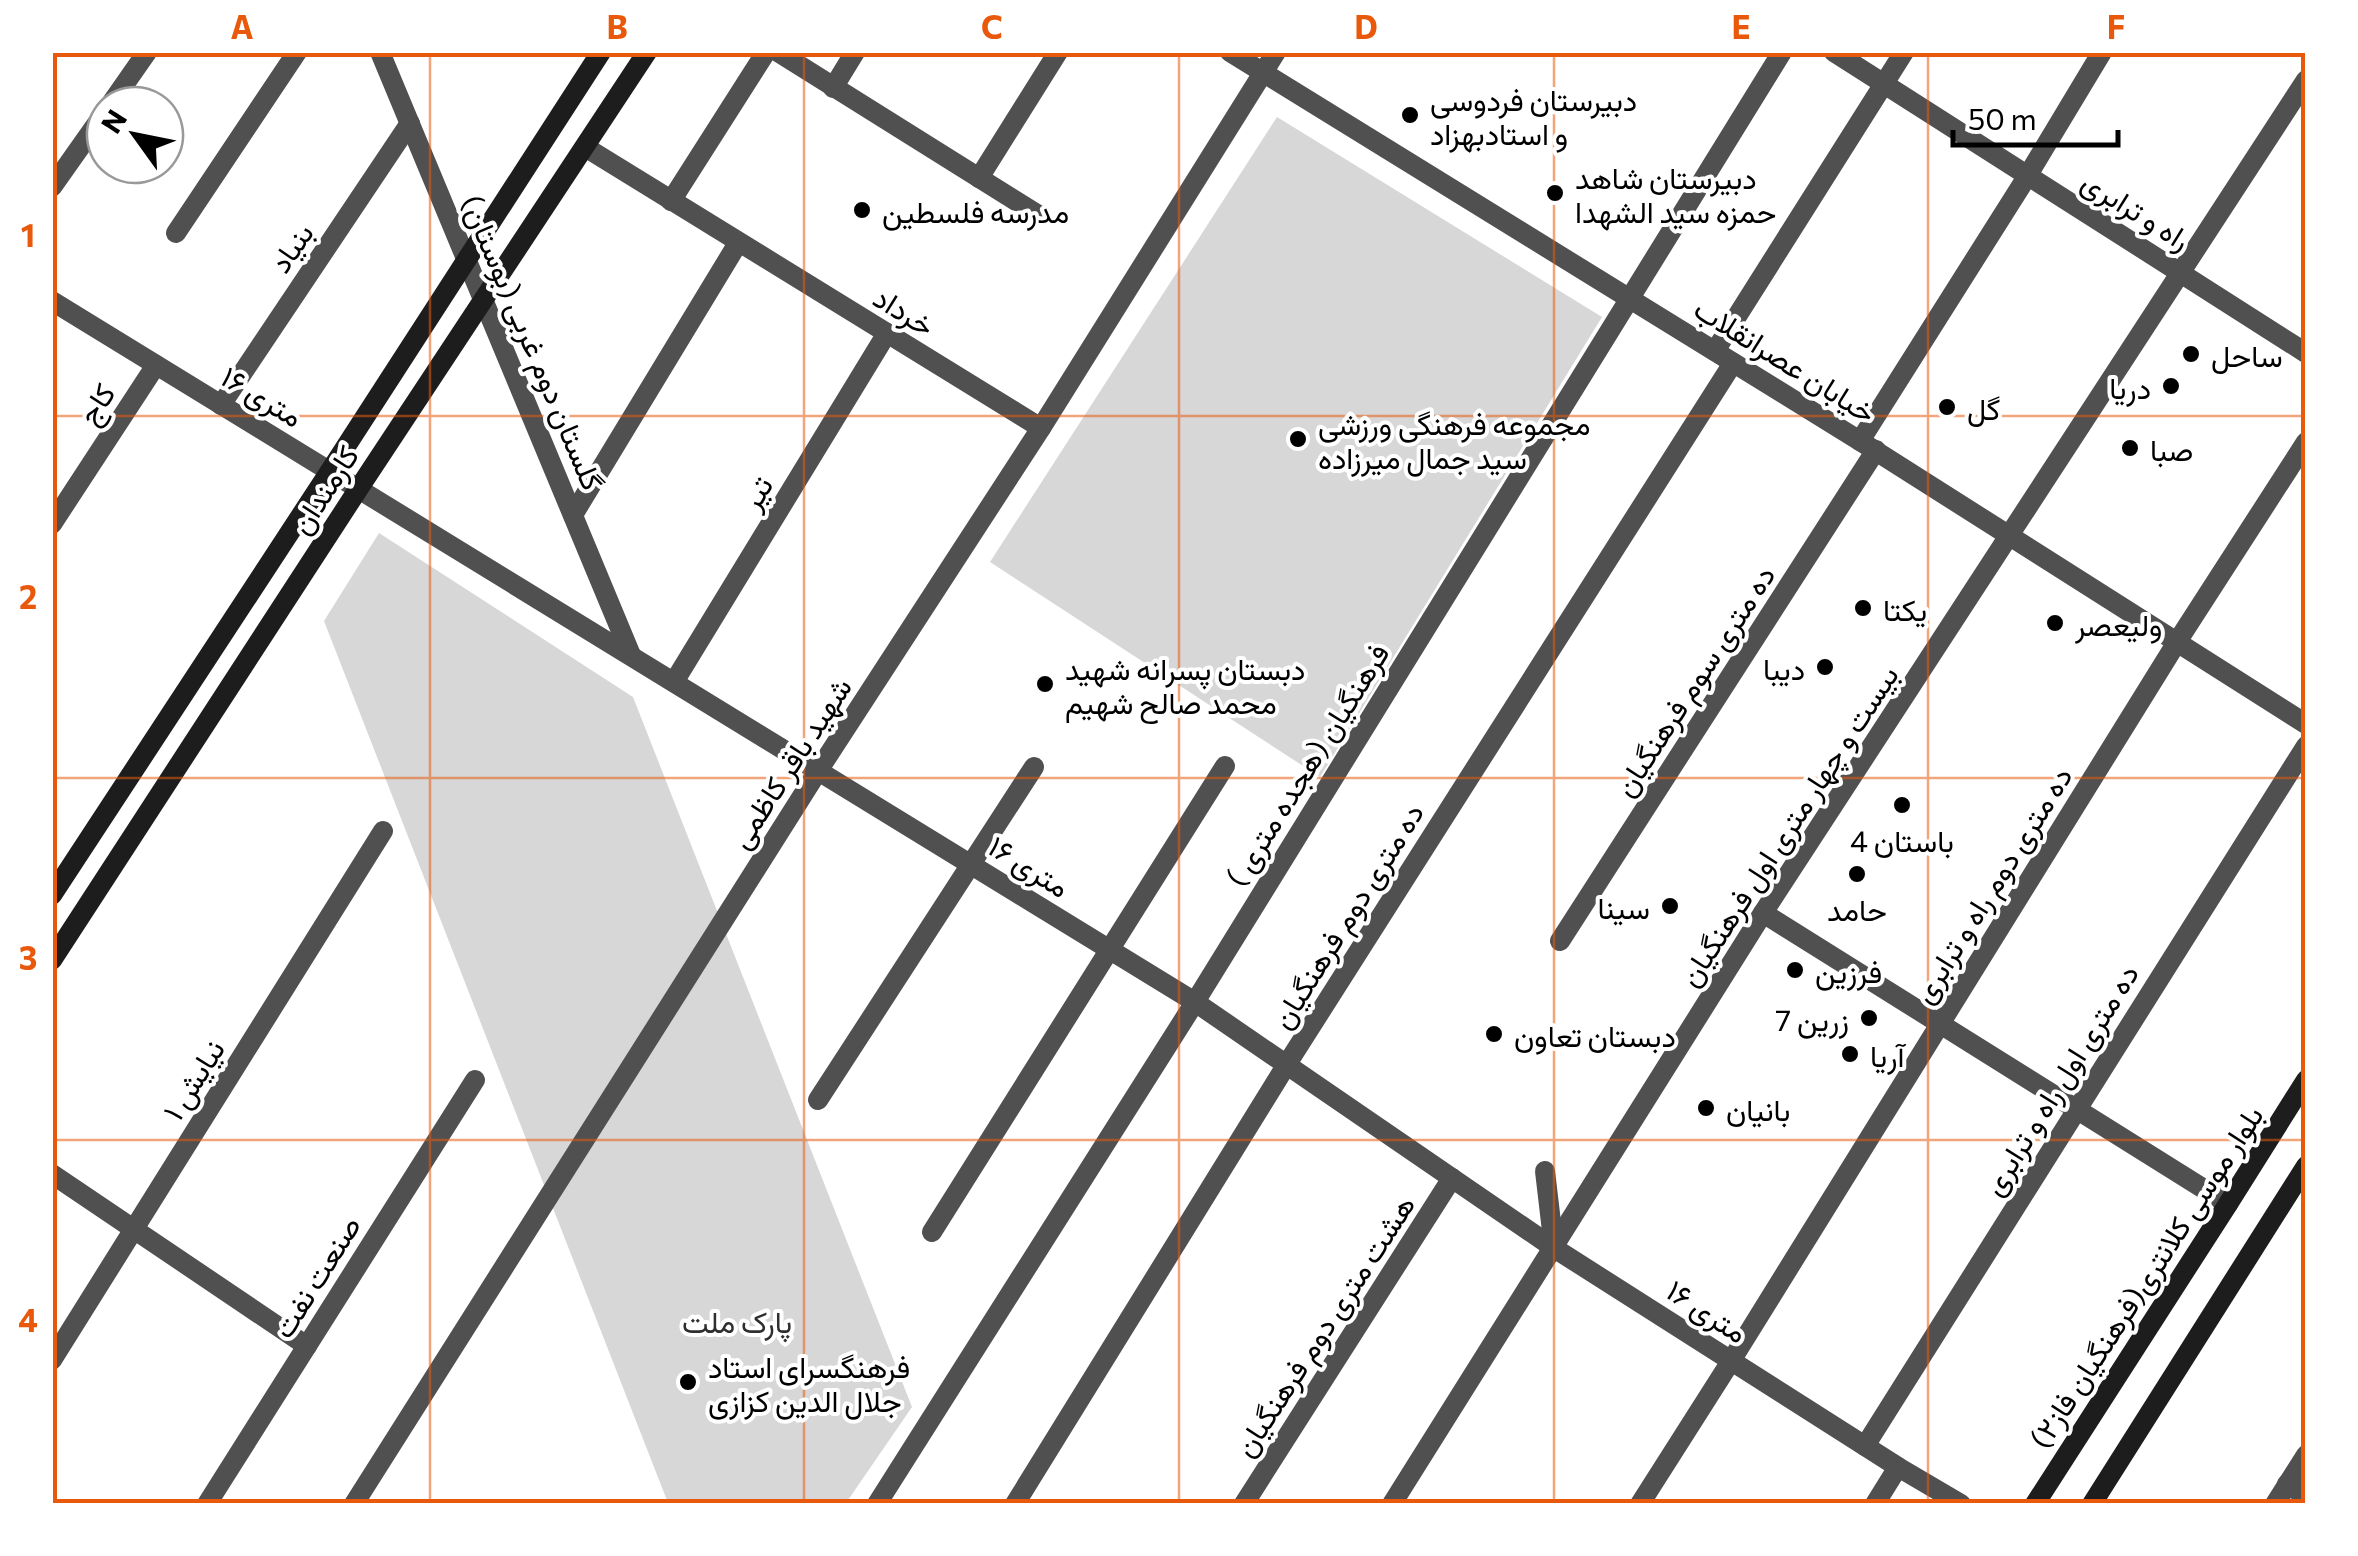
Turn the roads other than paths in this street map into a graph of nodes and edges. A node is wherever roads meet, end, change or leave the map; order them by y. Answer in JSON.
{"nodes":[{"id":1,"x":146,"y":52,"type":"edge"},
{"id":2,"x":297,"y":52,"type":"edge"},
{"id":3,"x":601,"y":52,"type":"edge"},
{"id":4,"x":648,"y":52,"type":"edge"},
{"id":5,"x":766,"y":52,"type":"edge"},
{"id":6,"x":778,"y":52,"type":"edge"},
{"id":7,"x":855,"y":52,"type":"edge"},
{"id":8,"x":1058,"y":52,"type":"edge"},
{"id":9,"x":1230,"y":52,"type":"edge"},
{"id":10,"x":1276,"y":52,"type":"edge"},
{"id":11,"x":1782,"y":52,"type":"edge"},
{"id":12,"x":1834,"y":52,"type":"edge"},
{"id":13,"x":1904,"y":52,"type":"edge"},
{"id":14,"x":2102,"y":52,"type":"edge"},
{"id":15,"x":387,"y":58,"type":"edge"},
{"id":16,"x":1263,"y":73,"type":"junction"},
{"id":17,"x":2306,"y":80,"type":"edge"},
{"id":18,"x":1884,"y":84,"type":"junction"},
{"id":19,"x":124,"y":85,"type":"edge"},
{"id":20,"x":834,"y":88,"type":"junction"},
{"id":21,"x":410,"y":123,"type":"junction"},
{"id":22,"x":85,"y":140,"type":"edge"},
{"id":23,"x":585,"y":147,"type":"junction"},
{"id":24,"x":2028,"y":175,"type":"junction"},
{"id":25,"x":978,"y":178,"type":"junction"},
{"id":26,"x":52,"y":187,"type":"edge"},
{"id":27,"x":672,"y":201,"type":"junction"},
{"id":28,"x":1040,"y":216,"type":"dead end"},
{"id":29,"x":176,"y":233,"type":"dead end"},
{"id":30,"x":738,"y":242,"type":"junction"},
{"id":31,"x":468,"y":259,"type":"junction"},
{"id":32,"x":2181,"y":272,"type":"junction"},
{"id":33,"x":1628,"y":298,"type":"junction"},
{"id":34,"x":484,"y":299,"type":"junction"},
{"id":35,"x":52,"y":302,"type":"edge"},
{"id":36,"x":886,"y":333,"type":"junction"},
{"id":37,"x":2306,"y":353,"type":"edge"},
{"id":38,"x":1724,"y":357,"type":"junction"},
{"id":39,"x":156,"y":365,"type":"junction"},
{"id":40,"x":221,"y":404,"type":"junction"},
{"id":41,"x":1041,"y":428,"type":"junction"},
{"id":42,"x":2306,"y":442,"type":"edge"},
{"id":43,"x":1868,"y":446,"type":"junction"},
{"id":44,"x":330,"y":471,"type":"junction"},
{"id":45,"x":359,"y":488,"type":"junction"},
{"id":46,"x":573,"y":515,"type":"junction"},
{"id":47,"x":52,"y":524,"type":"edge"},
{"id":48,"x":2010,"y":535,"type":"junction"},
{"id":49,"x":2177,"y":642,"type":"junction"},
{"id":50,"x":631,"y":655,"type":"junction"},
{"id":51,"x":674,"y":682,"type":"junction"},
{"id":52,"x":2306,"y":724,"type":"edge"},
{"id":53,"x":2306,"y":746,"type":"edge"},
{"id":54,"x":1225,"y":766,"type":"dead end"},
{"id":55,"x":1034,"y":767,"type":"dead end"},
{"id":56,"x":818,"y":771,"type":"junction"},
{"id":57,"x":383,"y":831,"type":"dead end"},
{"id":58,"x":972,"y":865,"type":"junction"},
{"id":59,"x":52,"y":895,"type":"edge"},
{"id":60,"x":1763,"y":913,"type":"junction"},
{"id":61,"x":1560,"y":941,"type":"dead end"},
{"id":62,"x":1108,"y":949,"type":"junction"},
{"id":63,"x":52,"y":960,"type":"edge"},
{"id":64,"x":1196,"y":1002,"type":"junction"},
{"id":65,"x":1939,"y":1023,"type":"junction"},
{"id":66,"x":1287,"y":1064,"type":"junction"},
{"id":67,"x":474,"y":1080,"type":"dead end"},
{"id":68,"x":2306,"y":1080,"type":"edge"},
{"id":69,"x":818,"y":1100,"type":"dead end"},
{"id":70,"x":2076,"y":1109,"type":"junction"},
{"id":71,"x":2306,"y":1166,"type":"edge"},
{"id":72,"x":1544,"y":1171,"type":"dead end"},
{"id":73,"x":52,"y":1174,"type":"edge"},
{"id":74,"x":1452,"y":1178,"type":"junction"},
{"id":75,"x":2228,"y":1204,"type":"junction"},
{"id":76,"x":134,"y":1229,"type":"junction"},
{"id":77,"x":932,"y":1232,"type":"dead end"},
{"id":78,"x":1554,"y":1248,"type":"junction"},
{"id":79,"x":307,"y":1346,"type":"junction"},
{"id":80,"x":52,"y":1360,"type":"edge"},
{"id":81,"x":1731,"y":1360,"type":"junction"},
{"id":82,"x":1864,"y":1446,"type":"junction"},
{"id":83,"x":2306,"y":1455,"type":"edge"},
{"id":84,"x":1898,"y":1467,"type":"junction"},
{"id":85,"x":2287,"y":1484,"type":"junction"},
{"id":86,"x":2306,"y":1496,"type":"edge"},
{"id":87,"x":207,"y":1504,"type":"edge"},
{"id":88,"x":354,"y":1504,"type":"edge"},
{"id":89,"x":876,"y":1504,"type":"edge"},
{"id":90,"x":1015,"y":1504,"type":"edge"},
{"id":91,"x":1244,"y":1504,"type":"edge"},
{"id":92,"x":1392,"y":1504,"type":"edge"},
{"id":93,"x":1640,"y":1504,"type":"edge"},
{"id":94,"x":1875,"y":1504,"type":"edge"},
{"id":95,"x":1961,"y":1504,"type":"edge"},
{"id":96,"x":2034,"y":1504,"type":"edge"},
{"id":97,"x":2092,"y":1504,"type":"edge"},
{"id":98,"x":2275,"y":1504,"type":"edge"}],
"edges":[{"from":1,"to":19,"type":"street"},
{"from":2,"to":29,"type":"street"},
{"from":3,"to":31,"type":"main road","name":"کارمندان"},
{"from":4,"to":23,"type":"main road","name":"کارمندان"},
{"from":5,"to":27,"type":"street"},
{"from":6,"to":20,"type":"street"},
{"from":7,"to":20,"type":"street"},
{"from":8,"to":25,"type":"street"},
{"from":9,"to":16,"type":"street","name":"خیابان عصرانقلاب"},
{"from":10,"to":16,"type":"street","name":"شهید باقر کاظمی"},
{"from":11,"to":33,"type":"street","name":"فرهنگیان (هجده متری )"},
{"from":12,"to":18,"type":"street","name":"راه و ترابری"},
{"from":13,"to":18,"type":"street","name":"ده متری دوم فرهنگیان"},
{"from":14,"to":24,"type":"street","name":"ده متری سوم فرهنگیان"},
{"from":15,"to":21,"type":"street","name":"گلستان دوم غربی (بوستان)"},
{"from":16,"to":33,"type":"street","name":"خیابان عصرانقلاب"},
{"from":16,"to":41,"type":"street","name":"شهید باقر کاظمی"},
{"from":17,"to":32,"type":"street","name":"بیست و چهار متری اول فرهنگیان"},
{"from":18,"to":24,"type":"street","name":"راه و ترابری"},
{"from":18,"to":38,"type":"street","name":"ده متری دوم فرهنگیان"},
{"from":20,"to":25,"type":"street"},
{"from":21,"to":31,"type":"street","name":"گلستان دوم غربی (بوستان)"},
{"from":21,"to":40,"type":"street","name":"بنیاد"},
{"from":22,"to":26,"type":"street"},
{"from":23,"to":27,"type":"street","name":"خرداد"},
{"from":23,"to":34,"type":"main road","name":"کارمندان"},
{"from":24,"to":32,"type":"street","name":"راه و ترابری"},
{"from":24,"to":43,"type":"street","name":"ده متری سوم فرهنگیان"},
{"from":25,"to":28,"type":"street"},
{"from":27,"to":30,"type":"street","name":"خرداد"},
{"from":30,"to":36,"type":"street","name":"خرداد"},
{"from":30,"to":46,"type":"street"},
{"from":31,"to":34,"type":"street","name":"گلستان دوم غربی (بوستان)"},
{"from":31,"to":44,"type":"main road","name":"کارمندان"},
{"from":32,"to":37,"type":"street","name":"راه و ترابری"},
{"from":32,"to":48,"type":"street","name":"بیست و چهار متری اول فرهنگیان"},
{"from":33,"to":38,"type":"street","name":"خیابان عصرانقلاب"},
{"from":33,"to":64,"type":"street","name":"فرهنگیان (هجده متری )"},
{"from":34,"to":45,"type":"main road","name":"کارمندان"},
{"from":34,"to":46,"type":"street","name":"گلستان دوم غربی (بوستان)"},
{"from":35,"to":39,"type":"street","name":"۱۶ متری"},
{"from":36,"to":41,"type":"street","name":"خرداد"},
{"from":36,"to":51,"type":"street","name":"تیر"},
{"from":38,"to":43,"type":"street","name":"خیابان عصرانقلاب"},
{"from":38,"to":66,"type":"street","name":"ده متری دوم فرهنگیان"},
{"from":39,"to":40,"type":"street","name":"۱۶ متری"},
{"from":39,"to":47,"type":"street","name":"کاج"},
{"from":40,"to":44,"type":"street","name":"۱۶ متری"},
{"from":41,"to":56,"type":"street","name":"شهید باقر کاظمی"},
{"from":42,"to":49,"type":"street","name":"ده متری دوم راه و ترابری"},
{"from":43,"to":48,"type":"street","name":"خیابان عصرانقلاب"},
{"from":43,"to":61,"type":"street","name":"ده متری سوم فرهنگیان"},
{"from":44,"to":45,"type":"street","name":"۱۶ متری"},
{"from":44,"to":59,"type":"main road","name":"کارمندان"},
{"from":45,"to":50,"type":"street","name":"۱۶ متری"},
{"from":45,"to":63,"type":"main road","name":"کارمندان"},
{"from":46,"to":50,"type":"street","name":"گلستان دوم غربی (بوستان)"},
{"from":48,"to":49,"type":"street","name":"خیابان عصرانقلاب"},
{"from":48,"to":60,"type":"street","name":"بیست و چهار متری اول فرهنگیان"},
{"from":49,"to":52,"type":"street","name":"خیابان عصرانقلاب"},
{"from":49,"to":65,"type":"street","name":"ده متری دوم راه و ترابری"},
{"from":50,"to":51,"type":"street","name":"۱۶ متری"},
{"from":51,"to":56,"type":"street","name":"۱۶ متری"},
{"from":53,"to":70,"type":"street","name":"ده متری اول راه و ترابری"},
{"from":54,"to":62,"type":"street"},
{"from":55,"to":58,"type":"street"},
{"from":56,"to":58,"type":"street","name":"۱۶ متری"},
{"from":56,"to":88,"type":"street","name":"شهید باقر کاظمی"},
{"from":57,"to":76,"type":"street","name":"نیایش ۱"},
{"from":58,"to":62,"type":"street","name":"۱۶ متری"},
{"from":58,"to":69,"type":"street"},
{"from":60,"to":65,"type":"street"},
{"from":60,"to":78,"type":"street","name":"بیست و چهار متری اول فرهنگیان"},
{"from":62,"to":64,"type":"street","name":"۱۶ متری"},
{"from":62,"to":77,"type":"street"},
{"from":64,"to":66,"type":"street","name":"۱۶ متری"},
{"from":64,"to":89,"type":"street","name":"فرهنگیان (هجده متری )"},
{"from":65,"to":70,"type":"street"},
{"from":65,"to":81,"type":"street","name":"ده متری دوم راه و ترابری"},
{"from":66,"to":74,"type":"street","name":"۱۶ متری"},
{"from":66,"to":90,"type":"street","name":"ده متری دوم فرهنگیان"},
{"from":67,"to":79,"type":"street","name":"صنعت نفت"},
{"from":68,"to":75,"type":"main road","name":"بلوار موسی کلانتری(فرهنگیان فاز۲)"},
{"from":70,"to":75,"type":"street"},
{"from":70,"to":82,"type":"street","name":"ده متری اول راه و ترابری"},
{"from":71,"to":97,"type":"main road"},
{"from":72,"to":78,"type":"street"},
{"from":73,"to":76,"type":"street"},
{"from":74,"to":78,"type":"street","name":"۱۶ متری"},
{"from":74,"to":91,"type":"street","name":"هشت متری دوم فرهنگیان"},
{"from":75,"to":96,"type":"main road","name":"بلوار موسی کلانتری(فرهنگیان فاز۲)"},
{"from":76,"to":79,"type":"street"},
{"from":76,"to":80,"type":"street","name":"نیایش ۱"},
{"from":78,"to":81,"type":"street","name":"۱۶ متری"},
{"from":78,"to":92,"type":"street","name":"بیست و چهار متری اول فرهنگیان"},
{"from":79,"to":87,"type":"street","name":"صنعت نفت"},
{"from":81,"to":82,"type":"street","name":"۱۶ متری"},
{"from":81,"to":93,"type":"street","name":"ده متری دوم راه و ترابری"},
{"from":82,"to":84,"type":"street","name":"۱۶ متری"},
{"from":83,"to":85,"type":"street"},
{"from":84,"to":94,"type":"street"},
{"from":84,"to":95,"type":"street","name":"۱۶ متری"},
{"from":85,"to":86,"type":"street"},
{"from":85,"to":98,"type":"street"}]}
